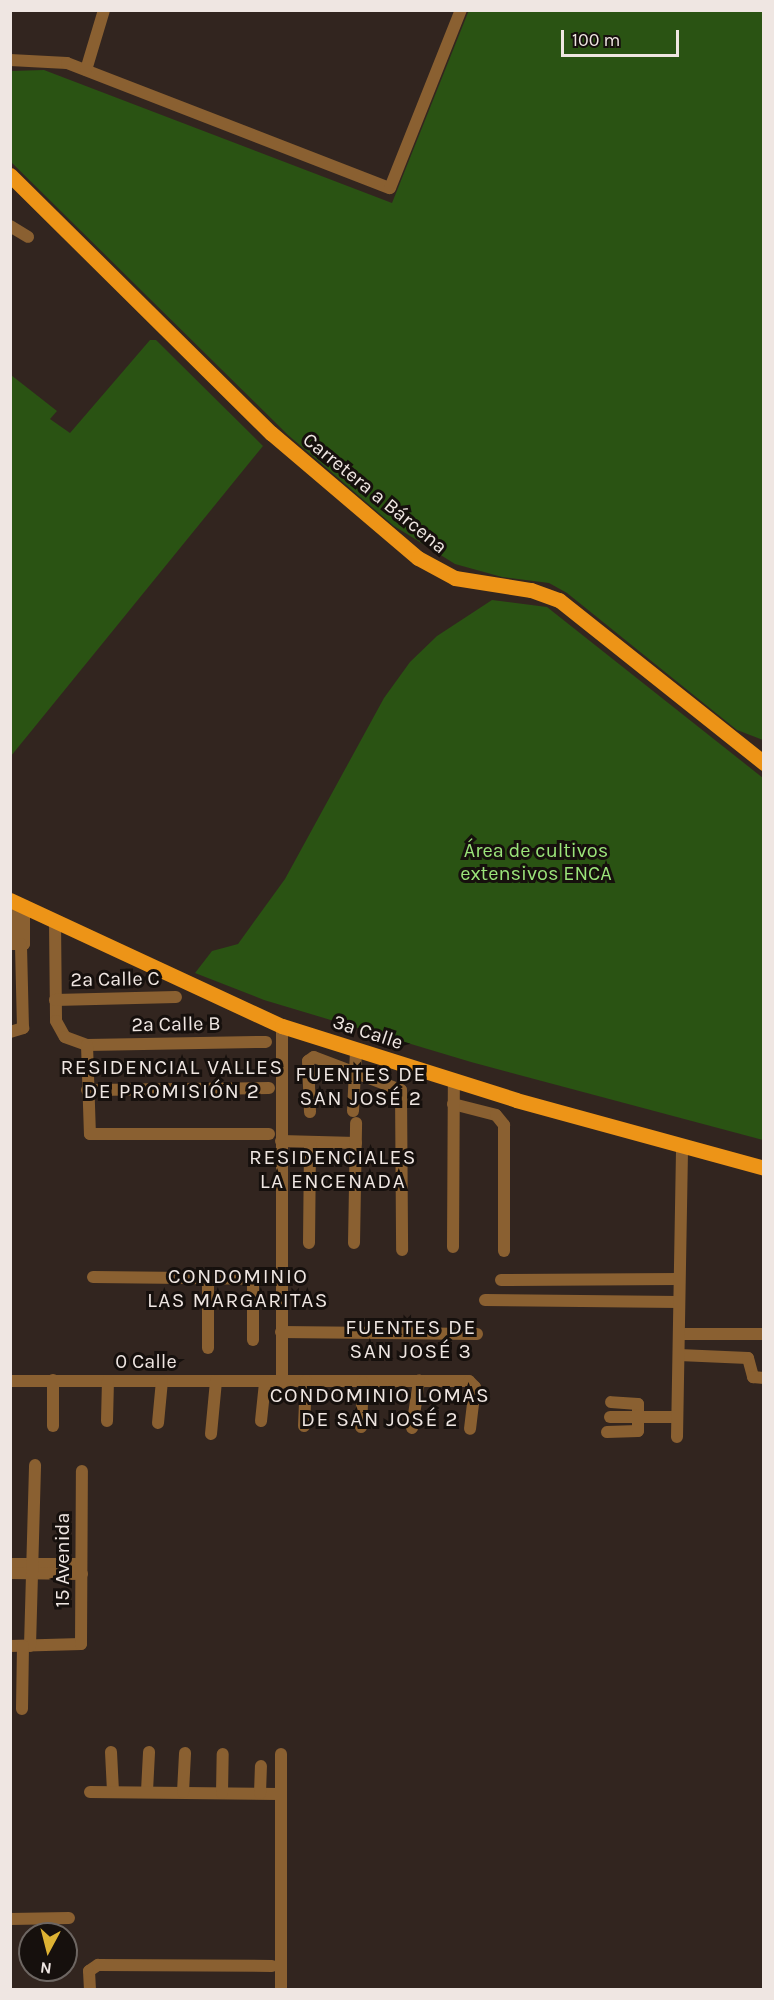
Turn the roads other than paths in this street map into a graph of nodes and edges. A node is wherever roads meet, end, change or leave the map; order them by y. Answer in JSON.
{"nodes":[{"id":1,"x":104,"y":10,"type":"edge"},
{"id":2,"x":461,"y":10,"type":"edge"},
{"id":3,"x":10,"y":51,"type":"edge"},
{"id":4,"x":25,"y":58,"type":"junction"},
{"id":5,"x":10,"y":60,"type":"edge"},
{"id":6,"x":86,"y":70,"type":"junction"},
{"id":7,"x":10,"y":175,"type":"edge"},
{"id":8,"x":10,"y":226,"type":"edge"},
{"id":9,"x":28,"y":237,"type":"dead end"},
{"id":10,"x":764,"y":763,"type":"edge"},
{"id":11,"x":16,"y":903,"type":"edge"},
{"id":12,"x":60,"y":924,"type":"junction"},
{"id":13,"x":176,"y":997,"type":"dead end"},
{"id":14,"x":55,"y":1000,"type":"junction"},
{"id":15,"x":282,"y":1026,"type":"junction"},
{"id":16,"x":10,"y":1032,"type":"edge"},
{"id":17,"x":266,"y":1042,"type":"dead end"},
{"id":18,"x":87,"y":1045,"type":"junction"},
{"id":19,"x":356,"y":1051,"type":"junction"},
{"id":20,"x":353,"y":1073,"type":"junction"},
{"id":21,"x":454,"y":1081,"type":"junction"},
{"id":22,"x":269,"y":1088,"type":"dead end"},
{"id":23,"x":87,"y":1090,"type":"junction"},
{"id":24,"x":453,"y":1104,"type":"junction"},
{"id":25,"x":310,"y":1112,"type":"dead end"},
{"id":26,"x":269,"y":1134,"type":"dead end"},
{"id":27,"x":281,"y":1141,"type":"junction"},
{"id":28,"x":310,"y":1142,"type":"junction"},
{"id":29,"x":356,"y":1143,"type":"junction"},
{"id":30,"x":682,"y":1145,"type":"junction"},
{"id":31,"x":764,"y":1168,"type":"edge"},
{"id":32,"x":309,"y":1243,"type":"dead end"},
{"id":33,"x":354,"y":1243,"type":"dead end"},
{"id":34,"x":453,"y":1247,"type":"dead end"},
{"id":35,"x":402,"y":1250,"type":"dead end"},
{"id":36,"x":504,"y":1251,"type":"dead end"},
{"id":37,"x":93,"y":1277,"type":"dead end"},
{"id":38,"x":208,"y":1279,"type":"junction"},
{"id":39,"x":253,"y":1279,"type":"junction"},
{"id":40,"x":280,"y":1279,"type":"junction"},
{"id":41,"x":679,"y":1279,"type":"junction"},
{"id":42,"x":501,"y":1280,"type":"dead end"},
{"id":43,"x":485,"y":1300,"type":"dead end"},
{"id":44,"x":679,"y":1302,"type":"junction"},
{"id":45,"x":281,"y":1332,"type":"junction"},
{"id":46,"x":477,"y":1334,"type":"dead end"},
{"id":47,"x":679,"y":1334,"type":"junction"},
{"id":48,"x":764,"y":1334,"type":"edge"},
{"id":49,"x":253,"y":1341,"type":"dead end"},
{"id":50,"x":208,"y":1348,"type":"dead end"},
{"id":51,"x":679,"y":1355,"type":"junction"},
{"id":52,"x":764,"y":1378,"type":"edge"},
{"id":53,"x":53,"y":1380,"type":"junction"},
{"id":54,"x":10,"y":1381,"type":"edge"},
{"id":55,"x":108,"y":1381,"type":"junction"},
{"id":56,"x":162,"y":1381,"type":"junction"},
{"id":57,"x":216,"y":1381,"type":"junction"},
{"id":58,"x":306,"y":1381,"type":"junction"},
{"id":59,"x":419,"y":1381,"type":"junction"},
{"id":60,"x":265,"y":1382,"type":"junction"},
{"id":61,"x":363,"y":1382,"type":"junction"},
{"id":62,"x":282,"y":1383,"type":"junction"},
{"id":63,"x":611,"y":1402,"type":"dead end"},
{"id":64,"x":610,"y":1417,"type":"dead end"},
{"id":65,"x":639,"y":1417,"type":"junction"},
{"id":66,"x":677,"y":1417,"type":"junction"},
{"id":67,"x":107,"y":1421,"type":"dead end"},
{"id":68,"x":261,"y":1421,"type":"dead end"},
{"id":69,"x":158,"y":1423,"type":"dead end"},
{"id":70,"x":53,"y":1426,"type":"dead end"},
{"id":71,"x":304,"y":1426,"type":"dead end"},
{"id":72,"x":361,"y":1427,"type":"dead end"},
{"id":73,"x":412,"y":1428,"type":"dead end"},
{"id":74,"x":470,"y":1429,"type":"dead end"},
{"id":75,"x":607,"y":1432,"type":"dead end"},
{"id":76,"x":211,"y":1434,"type":"dead end"},
{"id":77,"x":677,"y":1437,"type":"dead end"},
{"id":78,"x":35,"y":1466,"type":"dead end"},
{"id":79,"x":82,"y":1470,"type":"dead end"},
{"id":80,"x":10,"y":1564,"type":"edge"},
{"id":81,"x":33,"y":1569,"type":"junction"},
{"id":82,"x":81,"y":1569,"type":"junction"},
{"id":83,"x":10,"y":1573,"type":"edge"},
{"id":84,"x":21,"y":1646,"type":"edge"},
{"id":85,"x":22,"y":1708,"type":"dead end"},
{"id":86,"x":111,"y":1752,"type":"dead end"},
{"id":87,"x":148,"y":1752,"type":"dead end"},
{"id":88,"x":185,"y":1753,"type":"dead end"},
{"id":89,"x":223,"y":1754,"type":"dead end"},
{"id":90,"x":281,"y":1754,"type":"dead end"},
{"id":91,"x":261,"y":1766,"type":"dead end"},
{"id":92,"x":147,"y":1791,"type":"junction"},
{"id":93,"x":90,"y":1792,"type":"dead end"},
{"id":94,"x":112,"y":1792,"type":"junction"},
{"id":95,"x":183,"y":1792,"type":"junction"},
{"id":96,"x":222,"y":1793,"type":"junction"},
{"id":97,"x":260,"y":1793,"type":"junction"},
{"id":98,"x":280,"y":1794,"type":"junction"},
{"id":99,"x":69,"y":1918,"type":"dead end"},
{"id":100,"x":10,"y":1919,"type":"edge"},
{"id":101,"x":272,"y":1966,"type":"dead end"},
{"id":102,"x":90,"y":1989,"type":"edge"},
{"id":103,"x":281,"y":1989,"type":"edge"}],
"edges":[{"from":1,"to":6,"type":"street"},
{"from":2,"to":6,"type":"street"},
{"from":3,"to":4,"type":"street"},
{"from":4,"to":5,"type":"street"},
{"from":4,"to":6,"type":"street"},
{"from":7,"to":10,"type":"main road","name":"Carretera a Bárcena"},
{"from":8,"to":9,"type":"street"},
{"from":11,"to":12,"type":"main road","name":"3a Calle"},
{"from":11,"to":16,"type":"street"},
{"from":12,"to":14,"type":"street"},
{"from":12,"to":15,"type":"main road","name":"3a Calle"},
{"from":13,"to":14,"type":"street","name":"2a Calle C"},
{"from":14,"to":18,"type":"street"},
{"from":15,"to":19,"type":"main road","name":"3a Calle"},
{"from":15,"to":27,"type":"street"},
{"from":17,"to":18,"type":"street","name":"2a Calle B"},
{"from":18,"to":23,"type":"street"},
{"from":19,"to":20,"type":"street"},
{"from":19,"to":21,"type":"main road","name":"3a Calle"},
{"from":20,"to":25,"type":"street"},
{"from":20,"to":29,"type":"street"},
{"from":20,"to":35,"type":"street"},
{"from":21,"to":24,"type":"street"},
{"from":21,"to":30,"type":"main road","name":"3a Calle"},
{"from":22,"to":23,"type":"street"},
{"from":23,"to":26,"type":"street"},
{"from":24,"to":34,"type":"street"},
{"from":24,"to":36,"type":"street"},
{"from":27,"to":28,"type":"street"},
{"from":27,"to":40,"type":"street"},
{"from":28,"to":29,"type":"street"},
{"from":28,"to":32,"type":"street"},
{"from":29,"to":33,"type":"street"},
{"from":30,"to":31,"type":"main road","name":"3a Calle"},
{"from":30,"to":41,"type":"street"},
{"from":37,"to":38,"type":"street"},
{"from":38,"to":39,"type":"street"},
{"from":38,"to":50,"type":"street"},
{"from":39,"to":40,"type":"street"},
{"from":39,"to":49,"type":"street"},
{"from":40,"to":45,"type":"street"},
{"from":41,"to":42,"type":"street"},
{"from":41,"to":44,"type":"street"},
{"from":43,"to":44,"type":"street"},
{"from":44,"to":47,"type":"street"},
{"from":45,"to":46,"type":"street"},
{"from":45,"to":62,"type":"street"},
{"from":47,"to":48,"type":"street"},
{"from":47,"to":51,"type":"street"},
{"from":51,"to":52,"type":"street"},
{"from":51,"to":66,"type":"street"},
{"from":53,"to":54,"type":"street","name":"0 Calle"},
{"from":53,"to":55,"type":"street","name":"0 Calle"},
{"from":53,"to":70,"type":"street"},
{"from":55,"to":56,"type":"street","name":"0 Calle"},
{"from":55,"to":67,"type":"street"},
{"from":56,"to":57,"type":"street","name":"0 Calle"},
{"from":56,"to":69,"type":"street"},
{"from":57,"to":60,"type":"street","name":"0 Calle"},
{"from":57,"to":76,"type":"street"},
{"from":58,"to":61,"type":"street","name":"0 Calle"},
{"from":58,"to":62,"type":"street","name":"0 Calle"},
{"from":58,"to":71,"type":"street"},
{"from":59,"to":61,"type":"street","name":"0 Calle"},
{"from":59,"to":73,"type":"street"},
{"from":59,"to":74,"type":"street","name":"0 Calle"},
{"from":60,"to":62,"type":"street","name":"0 Calle"},
{"from":60,"to":68,"type":"street"},
{"from":61,"to":72,"type":"street"},
{"from":63,"to":65,"type":"street"},
{"from":64,"to":65,"type":"street"},
{"from":65,"to":66,"type":"street"},
{"from":65,"to":75,"type":"street"},
{"from":66,"to":77,"type":"street"},
{"from":78,"to":81,"type":"street"},
{"from":79,"to":82,"type":"street","name":"15 Avenida"},
{"from":80,"to":81,"type":"street"},
{"from":81,"to":82,"type":"street"},
{"from":81,"to":83,"type":"street"},
{"from":81,"to":84,"type":"street"},
{"from":82,"to":84,"type":"street","name":"15 Avenida"},
{"from":84,"to":85,"type":"street"},
{"from":86,"to":94,"type":"street"},
{"from":87,"to":92,"type":"street"},
{"from":88,"to":95,"type":"street"},
{"from":89,"to":96,"type":"street"},
{"from":90,"to":98,"type":"street"},
{"from":91,"to":97,"type":"street"},
{"from":92,"to":94,"type":"street"},
{"from":92,"to":95,"type":"street"},
{"from":93,"to":94,"type":"street"},
{"from":95,"to":96,"type":"street"},
{"from":96,"to":97,"type":"street"},
{"from":97,"to":98,"type":"street"},
{"from":98,"to":103,"type":"street"},
{"from":99,"to":100,"type":"street"},
{"from":101,"to":102,"type":"street"}]}
